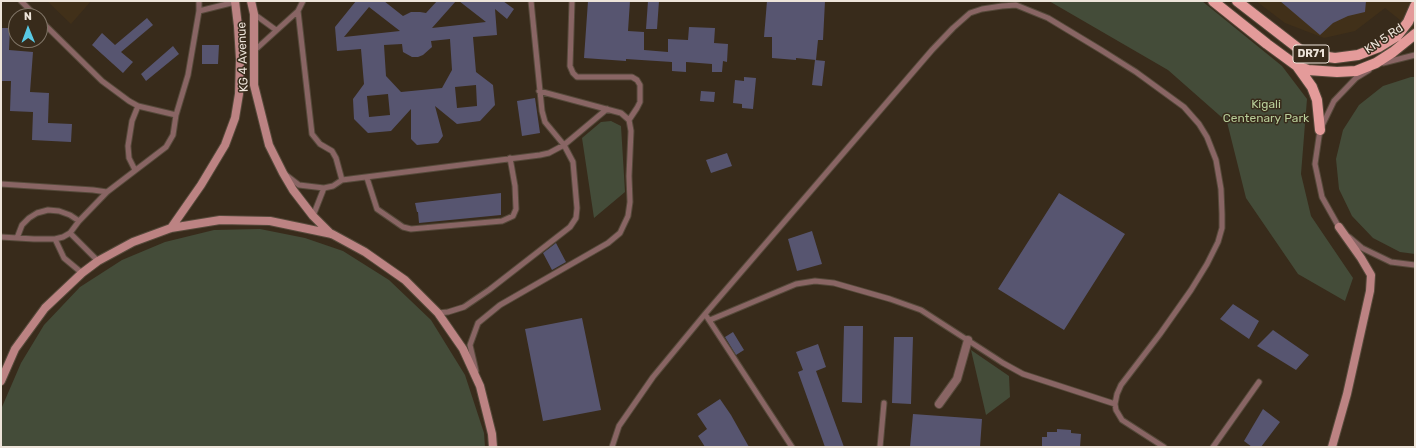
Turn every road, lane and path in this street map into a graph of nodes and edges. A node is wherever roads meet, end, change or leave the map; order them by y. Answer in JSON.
{"nodes":[{"id":1,"x":199,"y":1,"type":"edge"},
{"id":2,"x":251,"y":1,"type":"edge"},
{"id":3,"x":303,"y":1,"type":"edge"},
{"id":4,"x":531,"y":1,"type":"edge"},
{"id":5,"x":572,"y":1,"type":"edge"},
{"id":6,"x":1213,"y":1,"type":"edge"},
{"id":7,"x":1237,"y":1,"type":"edge"},
{"id":8,"x":235,"y":2,"type":"edge"},
{"id":9,"x":1415,"y":6,"type":"edge"},
{"id":10,"x":199,"y":11,"type":"junction"},
{"id":11,"x":298,"y":11,"type":"junction"},
{"id":12,"x":254,"y":14,"type":"junction"},
{"id":13,"x":48,"y":28,"type":"edge"},
{"id":14,"x":276,"y":30,"type":"junction"},
{"id":15,"x":1415,"y":34,"type":"edge"},
{"id":16,"x":255,"y":50,"type":"junction"},
{"id":17,"x":1415,"y":55,"type":"edge"},
{"id":18,"x":1298,"y":66,"type":"junction"},
{"id":19,"x":539,"y":91,"type":"junction"},
{"id":20,"x":138,"y":106,"type":"junction"},
{"id":21,"x":606,"y":109,"type":"junction"},
{"id":22,"x":176,"y":115,"type":"junction"},
{"id":23,"x":629,"y":120,"type":"junction"},
{"id":24,"x":1320,"y":130,"type":"junction"},
{"id":25,"x":564,"y":145,"type":"junction"},
{"id":26,"x":510,"y":158,"type":"junction"},
{"id":27,"x":135,"y":170,"type":"junction"},
{"id":28,"x":283,"y":173,"type":"junction"},
{"id":29,"x":367,"y":178,"type":"junction"},
{"id":30,"x":342,"y":180,"type":"junction"},
{"id":31,"x":1,"y":184,"type":"edge"},
{"id":32,"x":324,"y":188,"type":"junction"},
{"id":33,"x":107,"y":192,"type":"junction"},
{"id":34,"x":313,"y":216,"type":"junction"},
{"id":35,"x":79,"y":221,"type":"junction"},
{"id":36,"x":1339,"y":227,"type":"junction"},
{"id":37,"x":171,"y":228,"type":"junction"},
{"id":38,"x":70,"y":232,"type":"junction"},
{"id":39,"x":332,"y":234,"type":"junction"},
{"id":40,"x":1,"y":237,"type":"edge"},
{"id":41,"x":17,"y":238,"type":"junction"},
{"id":42,"x":55,"y":239,"type":"junction"},
{"id":43,"x":98,"y":262,"type":"junction"},
{"id":44,"x":1415,"y":266,"type":"edge"},
{"id":45,"x":82,"y":273,"type":"junction"},
{"id":46,"x":438,"y":313,"type":"junction"},
{"id":47,"x":705,"y":314,"type":"junction"},
{"id":48,"x":710,"y":320,"type":"junction"},
{"id":49,"x":968,"y":340,"type":"junction"},
{"id":50,"x":1,"y":381,"type":"edge"},
{"id":51,"x":1259,"y":382,"type":"dead end"},
{"id":52,"x":480,"y":386,"type":"junction"},
{"id":53,"x":884,"y":403,"type":"dead end"},
{"id":54,"x":940,"y":404,"type":"dead end"},
{"id":55,"x":1115,"y":404,"type":"junction"},
{"id":56,"x":493,"y":447,"type":"edge"},
{"id":57,"x":612,"y":447,"type":"edge"},
{"id":58,"x":792,"y":447,"type":"edge"},
{"id":59,"x":880,"y":447,"type":"edge"},
{"id":60,"x":1164,"y":447,"type":"edge"},
{"id":61,"x":1213,"y":447,"type":"edge"},
{"id":62,"x":1332,"y":447,"type":"edge"}],
"edges":[{"from":1,"to":10,"type":"lane"},
{"from":2,"to":12,"type":"main road","name":"KG 4 Avenue"},
{"from":3,"to":11,"type":"lane"},
{"from":4,"to":19,"type":"lane"},
{"from":5,"to":23,"type":"lane"},
{"from":6,"to":18,"type":"main road","number":"DR71"},
{"from":7,"to":9,"type":"main road","name":"KN 5 Rd","number":"DR71"},
{"from":8,"to":10,"type":"lane"},
{"from":8,"to":37,"type":"main road","name":"KG 4 Avenue"},
{"from":10,"to":22,"type":"lane"},
{"from":11,"to":14,"type":"lane"},
{"from":11,"to":30,"type":"lane"},
{"from":12,"to":14,"type":"lane"},
{"from":12,"to":16,"type":"main road","name":"KG 4 Avenue"},
{"from":13,"to":20,"type":"lane"},
{"from":14,"to":16,"type":"lane"},
{"from":15,"to":18,"type":"main road","name":"KN 5 Rd","number":"DR71"},
{"from":16,"to":28,"type":"main road","name":"KG 4 Avenue"},
{"from":17,"to":24,"type":"lane"},
{"from":18,"to":24,"type":"main road"},
{"from":19,"to":21,"type":"lane"},
{"from":19,"to":25,"type":"lane"},
{"from":20,"to":22,"type":"lane"},
{"from":20,"to":27,"type":"lane"},
{"from":21,"to":23,"type":"lane"},
{"from":21,"to":25,"type":"lane"},
{"from":22,"to":27,"type":"lane"},
{"from":23,"to":52,"type":"lane"},
{"from":24,"to":36,"type":"lane"},
{"from":25,"to":26,"type":"lane"},
{"from":25,"to":46,"type":"lane"},
{"from":26,"to":29,"type":"lane"},
{"from":26,"to":29,"type":"lane"},
{"from":27,"to":33,"type":"lane"},
{"from":28,"to":32,"type":"lane"},
{"from":28,"to":34,"type":"main road","name":"KG 4 Avenue"},
{"from":29,"to":30,"type":"lane"},
{"from":30,"to":32,"type":"lane"},
{"from":31,"to":33,"type":"lane"},
{"from":32,"to":34,"type":"lane"},
{"from":33,"to":35,"type":"lane"},
{"from":34,"to":39,"type":"main road","name":"KG 4 Avenue"},
{"from":35,"to":38,"type":"lane"},
{"from":35,"to":41,"type":"lane"},
{"from":36,"to":44,"type":"lane"},
{"from":36,"to":62,"type":"main road"},
{"from":37,"to":39,"type":"main road"},
{"from":37,"to":43,"type":"main road"},
{"from":38,"to":42,"type":"lane"},
{"from":38,"to":43,"type":"lane"},
{"from":39,"to":46,"type":"main road"},
{"from":40,"to":41,"type":"lane"},
{"from":41,"to":42,"type":"lane"},
{"from":42,"to":45,"type":"lane"},
{"from":43,"to":45,"type":"main road"},
{"from":45,"to":50,"type":"main road"},
{"from":46,"to":52,"type":"main road"},
{"from":47,"to":48,"type":"lane"},
{"from":47,"to":55,"type":"lane"},
{"from":47,"to":57,"type":"lane"},
{"from":48,"to":49,"type":"lane"},
{"from":48,"to":58,"type":"lane"},
{"from":49,"to":54,"type":"street"},
{"from":49,"to":55,"type":"lane"},
{"from":51,"to":61,"type":"lane"},
{"from":52,"to":56,"type":"main road"},
{"from":53,"to":59,"type":"lane"},
{"from":55,"to":60,"type":"lane"}]}
